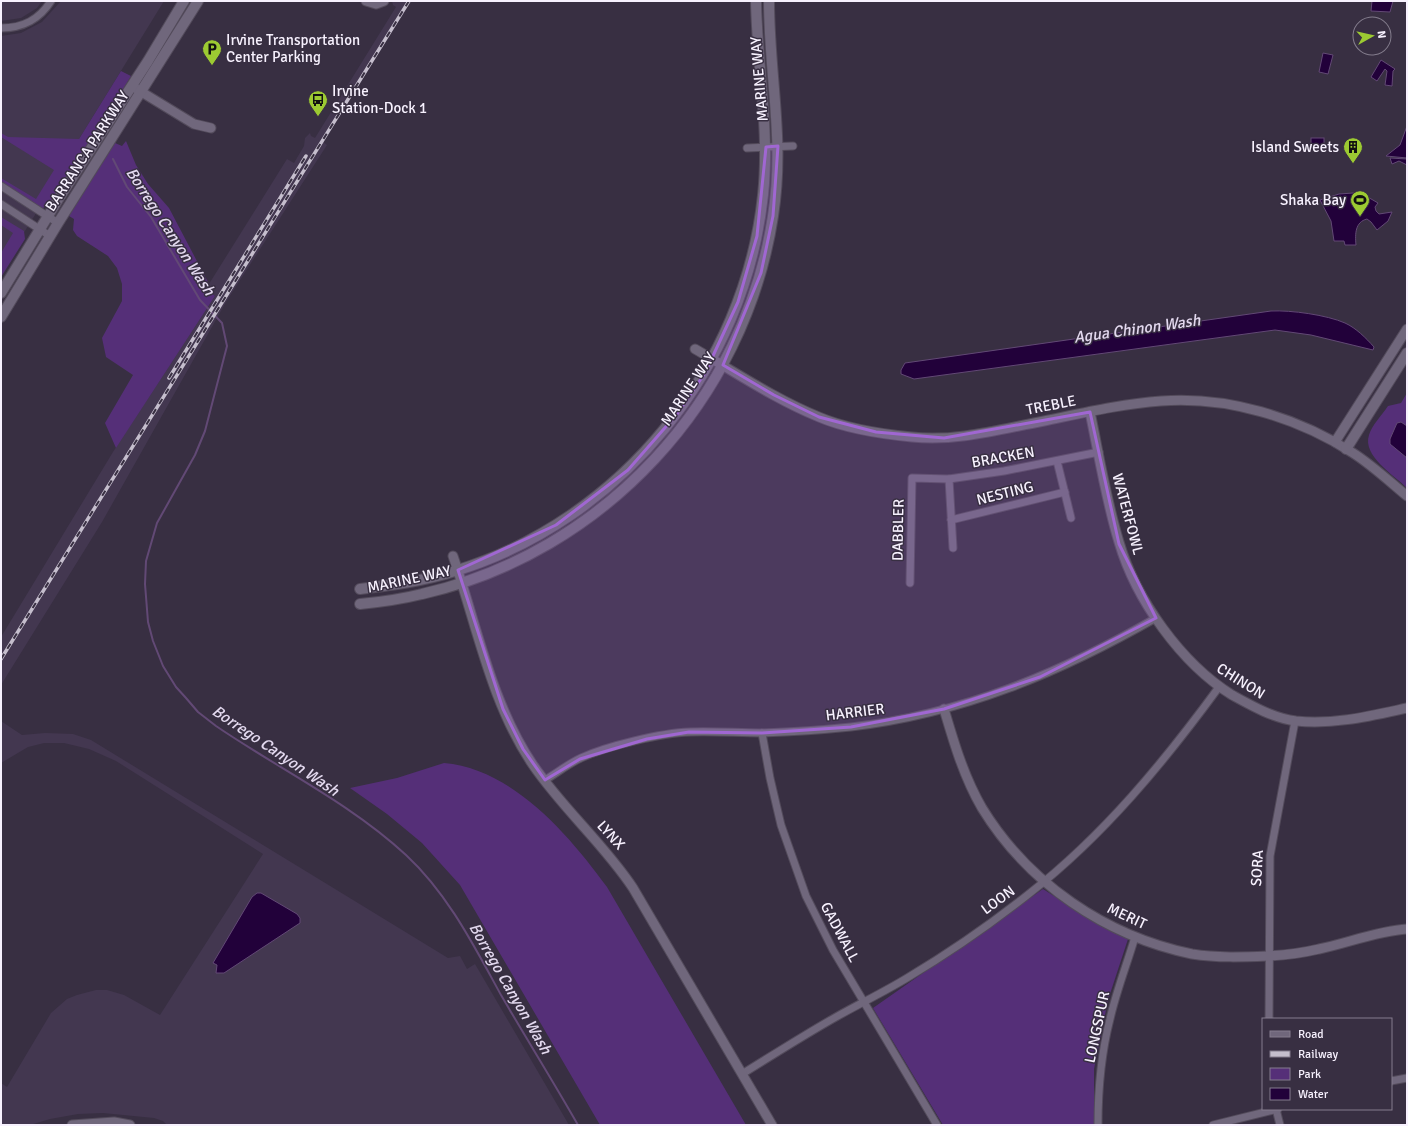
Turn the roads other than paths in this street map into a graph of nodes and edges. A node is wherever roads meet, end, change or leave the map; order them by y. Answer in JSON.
{"nodes":[{"id":1,"x":51,"y":1,"type":"edge"},
{"id":2,"x":184,"y":1,"type":"edge"},
{"id":3,"x":198,"y":1,"type":"edge"},
{"id":4,"x":366,"y":1,"type":"edge"},
{"id":5,"x":384,"y":1,"type":"edge"},
{"id":6,"x":756,"y":1,"type":"edge"},
{"id":7,"x":769,"y":1,"type":"edge"},
{"id":8,"x":1,"y":28,"type":"edge"},
{"id":9,"x":132,"y":87,"type":"junction"},
{"id":10,"x":142,"y":93,"type":"junction"},
{"id":11,"x":211,"y":128,"type":"dead end"},
{"id":12,"x":778,"y":146,"type":"junction"},
{"id":13,"x":793,"y":146,"type":"dead end"},
{"id":14,"x":766,"y":147,"type":"junction"},
{"id":15,"x":747,"y":148,"type":"dead end"},
{"id":16,"x":1,"y":186,"type":"edge"},
{"id":17,"x":1,"y":204,"type":"edge"},
{"id":18,"x":48,"y":216,"type":"junction"},
{"id":19,"x":58,"y":223,"type":"junction"},
{"id":20,"x":41,"y":229,"type":"junction"},
{"id":21,"x":50,"y":236,"type":"junction"},
{"id":22,"x":1,"y":293,"type":"edge"},
{"id":23,"x":1,"y":317,"type":"edge"},
{"id":24,"x":1407,"y":329,"type":"edge"},
{"id":25,"x":695,"y":349,"type":"dead end"},
{"id":26,"x":1407,"y":353,"type":"edge"},
{"id":27,"x":712,"y":359,"type":"junction"},
{"id":28,"x":723,"y":365,"type":"junction"},
{"id":29,"x":1090,"y":412,"type":"junction"},
{"id":30,"x":1335,"y":442,"type":"junction"},
{"id":31,"x":1346,"y":449,"type":"junction"},
{"id":32,"x":1098,"y":452,"type":"junction"},
{"id":33,"x":1057,"y":461,"type":"junction"},
{"id":34,"x":912,"y":478,"type":"joint"},
{"id":35,"x":949,"y":479,"type":"junction"},
{"id":36,"x":1065,"y":492,"type":"junction"},
{"id":37,"x":1407,"y":496,"type":"edge"},
{"id":38,"x":1071,"y":518,"type":"dead end"},
{"id":39,"x":951,"y":520,"type":"junction"},
{"id":40,"x":953,"y":548,"type":"dead end"},
{"id":41,"x":453,"y":556,"type":"dead end"},
{"id":42,"x":458,"y":570,"type":"junction"},
{"id":43,"x":462,"y":583,"type":"junction"},
{"id":44,"x":910,"y":583,"type":"dead end"},
{"id":45,"x":360,"y":589,"type":"dead end"},
{"id":46,"x":360,"y":604,"type":"dead end"},
{"id":47,"x":1156,"y":618,"type":"junction"},
{"id":48,"x":1219,"y":687,"type":"junction"},
{"id":49,"x":1407,"y":708,"type":"edge"},
{"id":50,"x":944,"y":709,"type":"junction"},
{"id":51,"x":1294,"y":721,"type":"junction"},
{"id":52,"x":762,"y":733,"type":"junction"},
{"id":53,"x":545,"y":780,"type":"junction"},
{"id":54,"x":1044,"y":881,"type":"junction"},
{"id":55,"x":1407,"y":929,"type":"edge"},
{"id":56,"x":1135,"y":937,"type":"junction"},
{"id":57,"x":1269,"y":956,"type":"junction"},
{"id":58,"x":864,"y":1002,"type":"junction"},
{"id":59,"x":1269,"y":1018,"type":"edge"},
{"id":60,"x":742,"y":1074,"type":"junction"},
{"id":61,"x":1407,"y":1078,"type":"edge"},
{"id":62,"x":1392,"y":1081,"type":"edge"},
{"id":63,"x":1272,"y":1110,"type":"edge"},
{"id":64,"x":1276,"y":1110,"type":"edge"},
{"id":65,"x":72,"y":1125,"type":"edge"},
{"id":66,"x":130,"y":1125,"type":"edge"},
{"id":67,"x":772,"y":1125,"type":"edge"},
{"id":68,"x":937,"y":1125,"type":"edge"},
{"id":69,"x":1098,"y":1125,"type":"edge"},
{"id":70,"x":1213,"y":1125,"type":"edge"},
{"id":71,"x":1280,"y":1125,"type":"edge"}],
"edges":[{"from":1,"to":8,"type":"street"},
{"from":2,"to":9,"type":"main road","name":"BARRANCA PARKWAY"},
{"from":3,"to":10,"type":"main road","name":"BARRANCA PARKWAY"},
{"from":4,"to":5,"type":"street"},
{"from":6,"to":14,"type":"main road","name":"MARINE WAY"},
{"from":7,"to":12,"type":"main road","name":"MARINE WAY"},
{"from":9,"to":10,"type":"street"},
{"from":9,"to":18,"type":"main road","name":"BARRANCA PARKWAY"},
{"from":10,"to":11,"type":"street"},
{"from":10,"to":19,"type":"main road","name":"BARRANCA PARKWAY"},
{"from":12,"to":13,"type":"street"},
{"from":12,"to":14,"type":"street"},
{"from":12,"to":28,"type":"main road","name":"MARINE WAY"},
{"from":14,"to":15,"type":"street"},
{"from":14,"to":27,"type":"main road","name":"MARINE WAY"},
{"from":16,"to":18,"type":"street"},
{"from":17,"to":20,"type":"street"},
{"from":18,"to":19,"type":"street"},
{"from":18,"to":20,"type":"main road","name":"BARRANCA PARKWAY"},
{"from":19,"to":21,"type":"main road","name":"BARRANCA PARKWAY"},
{"from":20,"to":21,"type":"street"},
{"from":20,"to":22,"type":"main road","name":"BARRANCA PARKWAY"},
{"from":21,"to":23,"type":"main road","name":"BARRANCA PARKWAY"},
{"from":24,"to":30,"type":"street"},
{"from":25,"to":27,"type":"street","name":"TREBLE"},
{"from":26,"to":31,"type":"main road"},
{"from":27,"to":28,"type":"street","name":"TREBLE"},
{"from":27,"to":42,"type":"main road","name":"MARINE WAY"},
{"from":28,"to":29,"type":"street","name":"TREBLE"},
{"from":28,"to":43,"type":"main road","name":"MARINE WAY"},
{"from":29,"to":30,"type":"street","name":"TREBLE"},
{"from":29,"to":32,"type":"street","name":"WATERFOWL"},
{"from":30,"to":31,"type":"street","name":"TREBLE"},
{"from":31,"to":37,"type":"street","name":"TREBLE"},
{"from":32,"to":33,"type":"street","name":"BRACKEN"},
{"from":32,"to":47,"type":"street","name":"WATERFOWL"},
{"from":33,"to":35,"type":"street","name":"BRACKEN"},
{"from":33,"to":36,"type":"street"},
{"from":34,"to":35,"type":"street","name":"BRACKEN"},
{"from":34,"to":44,"type":"street","name":"DABBLER"},
{"from":35,"to":39,"type":"street"},
{"from":36,"to":38,"type":"street"},
{"from":36,"to":39,"type":"street","name":"NESTING"},
{"from":39,"to":40,"type":"street"},
{"from":41,"to":42,"type":"street","name":"LYNX"},
{"from":42,"to":43,"type":"street","name":"LYNX"},
{"from":42,"to":45,"type":"main road","name":"MARINE WAY"},
{"from":43,"to":46,"type":"main road","name":"MARINE WAY"},
{"from":43,"to":53,"type":"street","name":"LYNX"},
{"from":47,"to":48,"type":"street","name":"CHINON"},
{"from":47,"to":50,"type":"street","name":"HARRIER"},
{"from":48,"to":51,"type":"street","name":"CHINON"},
{"from":48,"to":54,"type":"street","name":"LOON"},
{"from":49,"to":51,"type":"street","name":"CHINON"},
{"from":50,"to":52,"type":"street","name":"HARRIER"},
{"from":50,"to":54,"type":"street","name":"MERIT"},
{"from":51,"to":57,"type":"street","name":"SORA"},
{"from":52,"to":53,"type":"street","name":"HARRIER"},
{"from":52,"to":58,"type":"street","name":"GADWALL"},
{"from":53,"to":60,"type":"street","name":"LYNX"},
{"from":54,"to":56,"type":"street","name":"MERIT"},
{"from":54,"to":58,"type":"street","name":"LOON"},
{"from":55,"to":57,"type":"street","name":"MERIT"},
{"from":56,"to":57,"type":"street","name":"MERIT"},
{"from":56,"to":69,"type":"street","name":"LONGSPUR"},
{"from":57,"to":59,"type":"street","name":"SORA"},
{"from":58,"to":60,"type":"street","name":"LOON"},
{"from":58,"to":68,"type":"street","name":"GADWALL"},
{"from":60,"to":67,"type":"street","name":"LYNX"},
{"from":61,"to":62,"type":"street"},
{"from":63,"to":70,"type":"street"},
{"from":64,"to":71,"type":"street"},
{"from":65,"to":66,"type":"street"}]}
